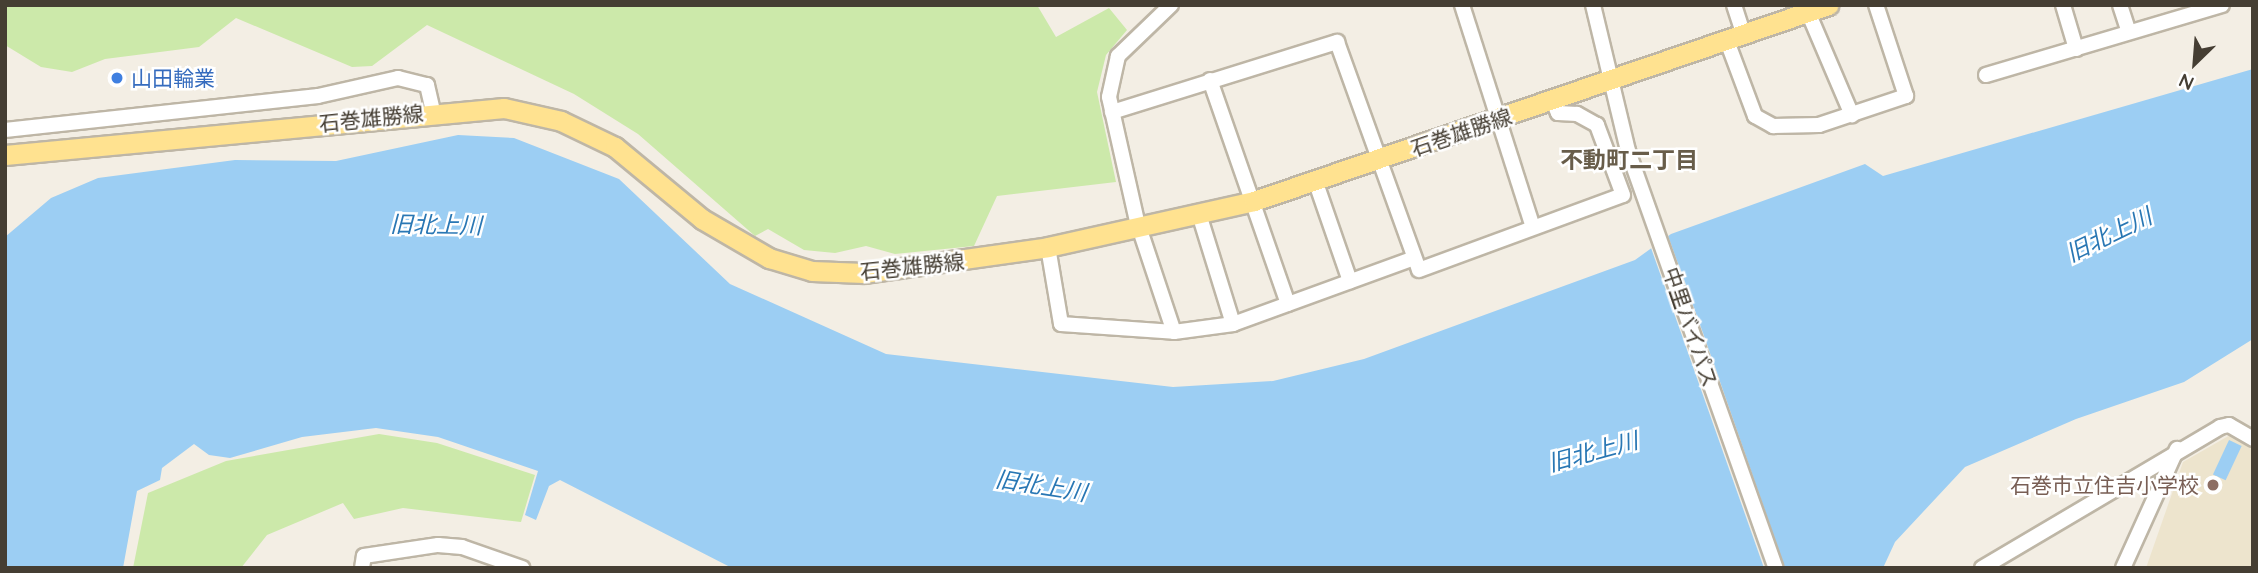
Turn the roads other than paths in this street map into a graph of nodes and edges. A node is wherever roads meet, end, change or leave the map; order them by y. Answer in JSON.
{"nodes":[{"id":1,"x":1171,"y":5,"type":"edge"},
{"id":2,"x":1462,"y":5,"type":"edge"},
{"id":3,"x":1592,"y":5,"type":"edge"},
{"id":4,"x":1734,"y":5,"type":"edge"},
{"id":5,"x":1828,"y":5,"type":"edge"},
{"id":6,"x":1876,"y":5,"type":"edge"},
{"id":7,"x":2063,"y":5,"type":"edge"},
{"id":8,"x":2120,"y":5,"type":"edge"},
{"id":9,"x":2222,"y":5,"type":"edge"},
{"id":10,"x":1806,"y":8,"type":"edge"},
{"id":11,"x":2129,"y":32,"type":"junction"},
{"id":12,"x":1735,"y":38,"type":"junction"},
{"id":13,"x":2076,"y":49,"type":"junction"},
{"id":14,"x":1986,"y":75,"type":"dead end"},
{"id":15,"x":1210,"y":80,"type":"junction"},
{"id":16,"x":1612,"y":83,"type":"junction"},
{"id":17,"x":1553,"y":101,"type":"junction"},
{"id":18,"x":433,"y":111,"type":"junction"},
{"id":19,"x":1112,"y":112,"type":"junction"},
{"id":20,"x":1852,"y":115,"type":"junction"},
{"id":21,"x":1498,"y":119,"type":"junction"},
{"id":22,"x":5,"y":130,"type":"edge"},
{"id":23,"x":5,"y":155,"type":"edge"},
{"id":24,"x":1381,"y":160,"type":"junction"},
{"id":25,"x":1316,"y":183,"type":"junction"},
{"id":26,"x":1254,"y":201,"type":"junction"},
{"id":27,"x":1199,"y":214,"type":"junction"},
{"id":28,"x":1533,"y":227,"type":"junction"},
{"id":29,"x":1140,"y":229,"type":"junction"},
{"id":30,"x":1048,"y":247,"type":"junction"},
{"id":31,"x":1413,"y":258,"type":"junction"},
{"id":32,"x":1350,"y":281,"type":"junction"},
{"id":33,"x":1289,"y":304,"type":"junction"},
{"id":34,"x":1233,"y":324,"type":"junction"},
{"id":35,"x":1174,"y":332,"type":"junction"},
{"id":36,"x":2253,"y":439,"type":"edge"},
{"id":37,"x":2183,"y":447,"type":"junction"},
{"id":38,"x":515,"y":567,"type":"edge"},
{"id":39,"x":362,"y":568,"type":"edge"},
{"id":40,"x":1776,"y":568,"type":"edge"},
{"id":41,"x":1982,"y":568,"type":"edge"},
{"id":42,"x":2123,"y":568,"type":"edge"}],
"edges":[{"from":1,"to":19,"type":"street"},
{"from":2,"to":21,"type":"street"},
{"from":3,"to":16,"type":"street","name":"中里バイパス"},
{"from":4,"to":12,"type":"street"},
{"from":5,"to":10,"type":"main road","name":"石巻雄勝線"},
{"from":6,"to":20,"type":"street"},
{"from":7,"to":13,"type":"street"},
{"from":8,"to":11,"type":"street"},
{"from":9,"to":11,"type":"street"},
{"from":10,"to":12,"type":"main road","name":"石巻雄勝線"},
{"from":10,"to":20,"type":"street"},
{"from":11,"to":13,"type":"street"},
{"from":12,"to":16,"type":"main road","name":"石巻雄勝線"},
{"from":12,"to":20,"type":"street"},
{"from":13,"to":14,"type":"street"},
{"from":15,"to":19,"type":"street"},
{"from":15,"to":24,"type":"street"},
{"from":15,"to":26,"type":"street"},
{"from":16,"to":17,"type":"main road","name":"石巻雄勝線"},
{"from":16,"to":40,"type":"street","name":"中里バイパス"},
{"from":17,"to":21,"type":"main road","name":"石巻雄勝線"},
{"from":17,"to":28,"type":"street"},
{"from":18,"to":22,"type":"street"},
{"from":18,"to":23,"type":"main road","name":"石巻雄勝線"},
{"from":18,"to":30,"type":"main road","name":"石巻雄勝線"},
{"from":19,"to":29,"type":"street"},
{"from":21,"to":24,"type":"main road","name":"石巻雄勝線"},
{"from":21,"to":28,"type":"street"},
{"from":24,"to":25,"type":"main road","name":"石巻雄勝線"},
{"from":24,"to":31,"type":"street"},
{"from":25,"to":26,"type":"main road","name":"石巻雄勝線"},
{"from":25,"to":32,"type":"street"},
{"from":26,"to":27,"type":"main road","name":"石巻雄勝線"},
{"from":26,"to":33,"type":"street"},
{"from":27,"to":29,"type":"main road","name":"石巻雄勝線"},
{"from":27,"to":34,"type":"street"},
{"from":28,"to":31,"type":"street"},
{"from":29,"to":30,"type":"main road","name":"石巻雄勝線"},
{"from":29,"to":35,"type":"street"},
{"from":30,"to":35,"type":"street"},
{"from":31,"to":32,"type":"street"},
{"from":32,"to":33,"type":"street"},
{"from":33,"to":34,"type":"street"},
{"from":34,"to":35,"type":"street"},
{"from":36,"to":37,"type":"street"},
{"from":37,"to":41,"type":"street"},
{"from":37,"to":42,"type":"street"},
{"from":38,"to":39,"type":"street"}]}
